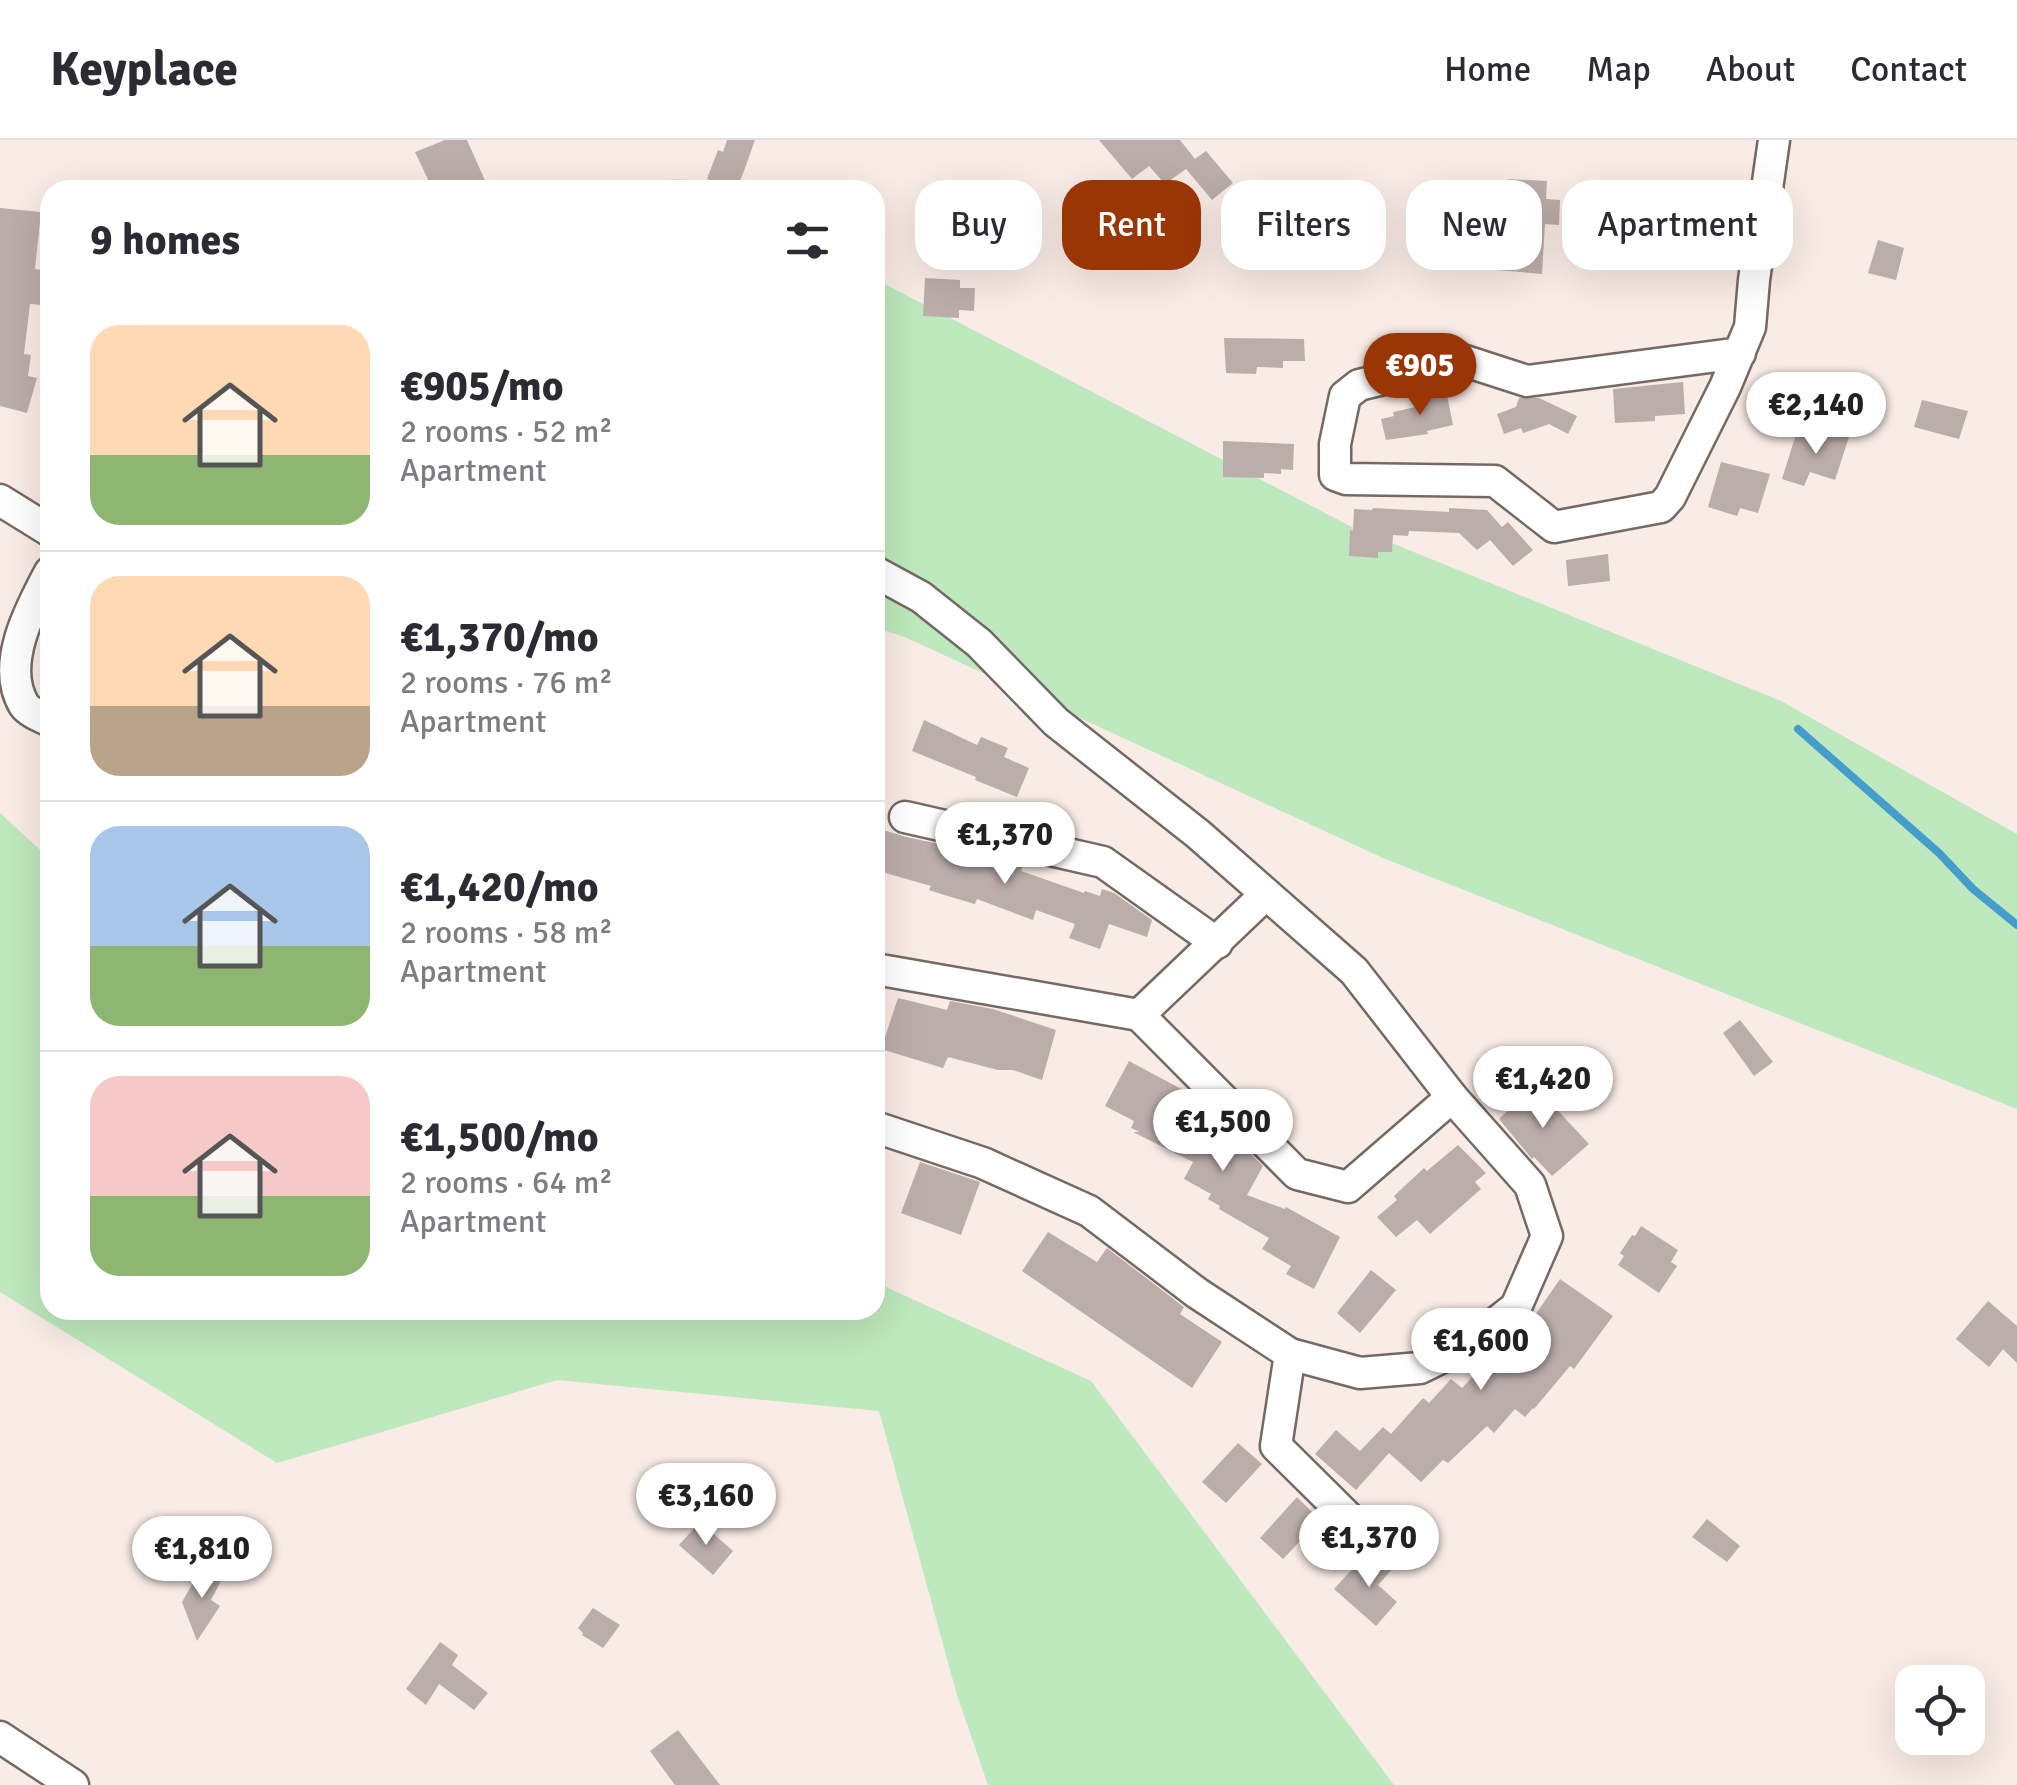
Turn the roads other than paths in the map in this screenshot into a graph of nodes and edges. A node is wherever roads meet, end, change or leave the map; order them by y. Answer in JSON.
{"nodes":[{"id":1,"x":1774,"y":140,"type":"edge"},
{"id":2,"x":1740,"y":352,"type":"junction"},
{"id":3,"x":0,"y":500,"type":"edge"},
{"id":4,"x":40,"y":526,"type":"edge"},
{"id":5,"x":885,"y":578,"type":"edge"},
{"id":6,"x":40,"y":591,"type":"edge"},
{"id":7,"x":40,"y":716,"type":"edge"},
{"id":8,"x":905,"y":817,"type":"dead end"},
{"id":9,"x":1266,"y":894,"type":"junction"},
{"id":10,"x":1217,"y":942,"type":"junction"},
{"id":11,"x":885,"y":971,"type":"edge"},
{"id":12,"x":1139,"y":1015,"type":"junction"},
{"id":13,"x":1452,"y":1098,"type":"junction"},
{"id":14,"x":885,"y":1130,"type":"edge"},
{"id":15,"x":1290,"y":1354,"type":"junction"},
{"id":16,"x":1380,"y":1549,"type":"dead end"},
{"id":17,"x":0,"y":1736,"type":"edge"},
{"id":18,"x":73,"y":1785,"type":"edge"}],
"edges":[{"from":1,"to":2,"type":"street"},
{"from":2,"to":2,"type":"street"},
{"from":3,"to":4,"type":"street"},
{"from":5,"to":9,"type":"street"},
{"from":6,"to":7,"type":"street"},
{"from":8,"to":10,"type":"street"},
{"from":9,"to":10,"type":"street"},
{"from":9,"to":13,"type":"street"},
{"from":10,"to":12,"type":"street"},
{"from":11,"to":12,"type":"street"},
{"from":12,"to":13,"type":"street"},
{"from":13,"to":15,"type":"street"},
{"from":14,"to":15,"type":"street"},
{"from":15,"to":16,"type":"street"},
{"from":17,"to":18,"type":"street"}]}
